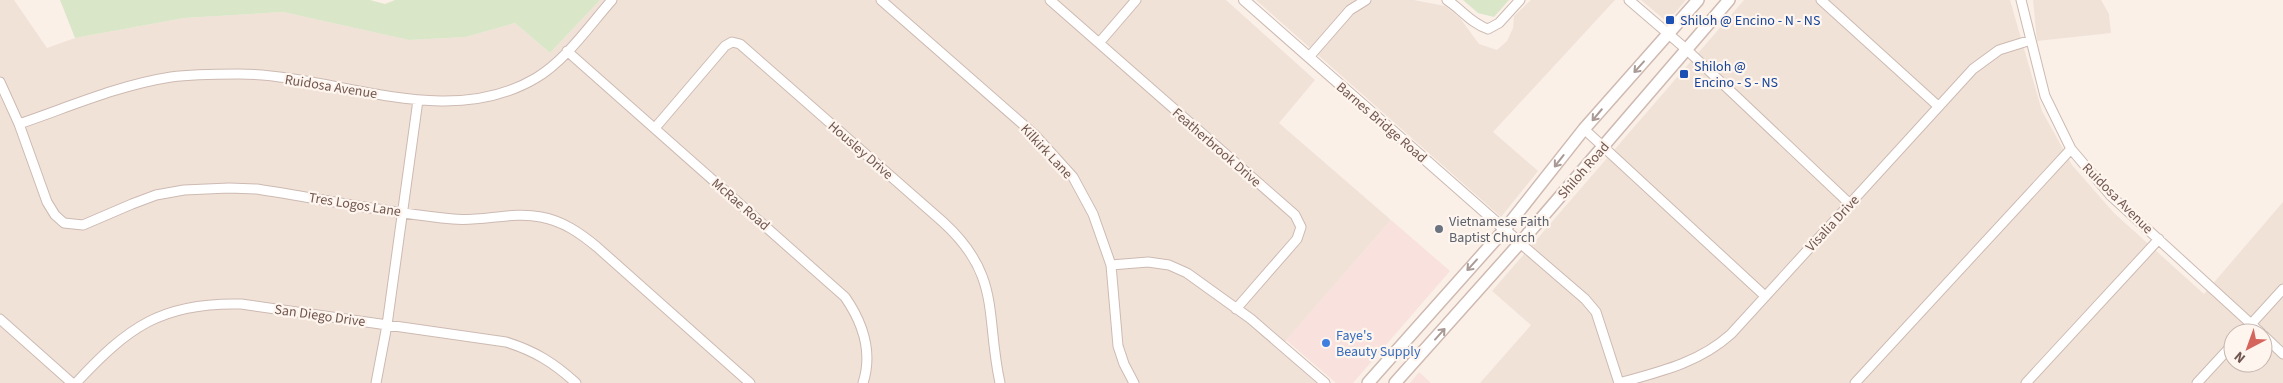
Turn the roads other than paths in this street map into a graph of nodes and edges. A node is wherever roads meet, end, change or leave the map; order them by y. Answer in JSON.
{"nodes":[{"id":1,"x":612,"y":0,"type":"edge"},
{"id":2,"x":881,"y":0,"type":"edge"},
{"id":3,"x":1050,"y":0,"type":"edge"},
{"id":4,"x":1136,"y":0,"type":"edge"},
{"id":5,"x":1244,"y":0,"type":"edge"},
{"id":6,"x":1366,"y":0,"type":"edge"},
{"id":7,"x":1447,"y":0,"type":"edge"},
{"id":8,"x":1520,"y":0,"type":"edge"},
{"id":9,"x":1629,"y":0,"type":"edge"},
{"id":10,"x":1698,"y":0,"type":"edge"},
{"id":11,"x":1729,"y":0,"type":"edge"},
{"id":12,"x":1822,"y":0,"type":"edge"},
{"id":13,"x":2021,"y":0,"type":"edge"},
{"id":14,"x":1668,"y":34,"type":"junction"},
{"id":15,"x":2031,"y":40,"type":"junction"},
{"id":16,"x":1099,"y":43,"type":"junction"},
{"id":17,"x":1686,"y":49,"type":"junction"},
{"id":18,"x":567,"y":51,"type":"junction"},
{"id":19,"x":1309,"y":57,"type":"junction"},
{"id":20,"x":0,"y":82,"type":"edge"},
{"id":21,"x":418,"y":100,"type":"junction"},
{"id":22,"x":1938,"y":106,"type":"junction"},
{"id":23,"x":20,"y":124,"type":"junction"},
{"id":24,"x":655,"y":128,"type":"junction"},
{"id":25,"x":1584,"y":130,"type":"junction"},
{"id":26,"x":1603,"y":147,"type":"junction"},
{"id":27,"x":2071,"y":149,"type":"junction"},
{"id":28,"x":1850,"y":204,"type":"junction"},
{"id":29,"x":401,"y":212,"type":"junction"},
{"id":30,"x":1505,"y":229,"type":"junction"},
{"id":31,"x":2159,"y":239,"type":"junction"},
{"id":32,"x":1520,"y":243,"type":"junction"},
{"id":33,"x":1111,"y":265,"type":"junction"},
{"id":34,"x":2283,"y":289,"type":"edge"},
{"id":35,"x":1765,"y":296,"type":"junction"},
{"id":36,"x":1236,"y":309,"type":"junction"},
{"id":37,"x":0,"y":319,"type":"edge"},
{"id":38,"x":2250,"y":323,"type":"edge"},
{"id":39,"x":2252,"y":323,"type":"edge"},
{"id":40,"x":387,"y":325,"type":"junction"},
{"id":41,"x":2273,"y":344,"type":"edge"},
{"id":42,"x":2283,"y":354,"type":"edge"},
{"id":43,"x":2223,"y":355,"type":"edge"},
{"id":44,"x":72,"y":383,"type":"edge"},
{"id":45,"x":76,"y":383,"type":"edge"},
{"id":46,"x":376,"y":383,"type":"edge"},
{"id":47,"x":576,"y":383,"type":"edge"},
{"id":48,"x":750,"y":383,"type":"edge"},
{"id":49,"x":863,"y":383,"type":"edge"},
{"id":50,"x":1000,"y":383,"type":"edge"},
{"id":51,"x":1134,"y":383,"type":"edge"},
{"id":52,"x":1325,"y":383,"type":"edge"},
{"id":53,"x":1368,"y":383,"type":"edge"},
{"id":54,"x":1395,"y":383,"type":"edge"},
{"id":55,"x":1618,"y":383,"type":"edge"},
{"id":56,"x":1855,"y":383,"type":"edge"},
{"id":57,"x":2026,"y":383,"type":"edge"},
{"id":58,"x":2197,"y":383,"type":"edge"}],
"edges":[{"from":1,"to":18,"type":"street","name":"Ruidosa Avenue"},
{"from":2,"to":33,"type":"street","name":"Kilkirk Lane"},
{"from":3,"to":16,"type":"street","name":"Featherbrook Drive"},
{"from":4,"to":16,"type":"street"},
{"from":5,"to":19,"type":"street","name":"Barnes Bridge Road"},
{"from":6,"to":19,"type":"street"},
{"from":7,"to":8,"type":"street"},
{"from":9,"to":14,"type":"street"},
{"from":10,"to":14,"type":"main road","name":"Shiloh Road"},
{"from":11,"to":17,"type":"main road","name":"Shiloh Road"},
{"from":12,"to":22,"type":"street"},
{"from":13,"to":15,"type":"street","name":"Ruidosa Avenue"},
{"from":14,"to":17,"type":"street"},
{"from":14,"to":25,"type":"main road","name":"Shiloh Road","one_way":true},
{"from":15,"to":22,"type":"street","name":"Visalia Drive"},
{"from":15,"to":27,"type":"street","name":"Ruidosa Avenue"},
{"from":16,"to":36,"type":"street","name":"Featherbrook Drive"},
{"from":17,"to":26,"type":"main road","name":"Shiloh Road"},
{"from":17,"to":28,"type":"street"},
{"from":18,"to":21,"type":"street","name":"Ruidosa Avenue"},
{"from":18,"to":24,"type":"street","name":"McRae Road"},
{"from":19,"to":30,"type":"street","name":"Barnes Bridge Road"},
{"from":20,"to":23,"type":"street","name":"Tres Logos Lane"},
{"from":21,"to":23,"type":"street","name":"Ruidosa Avenue"},
{"from":21,"to":29,"type":"street"},
{"from":22,"to":28,"type":"street","name":"Visalia Drive"},
{"from":23,"to":29,"type":"street","name":"Tres Logos Lane"},
{"from":24,"to":49,"type":"street","name":"McRae Road"},
{"from":24,"to":50,"type":"street","name":"Housley Drive"},
{"from":25,"to":26,"type":"street"},
{"from":25,"to":30,"type":"main road","name":"Shiloh Road","one_way":true},
{"from":26,"to":32,"type":"main road","name":"Shiloh Road"},
{"from":26,"to":35,"type":"street"},
{"from":27,"to":31,"type":"street","name":"Ruidosa Avenue"},
{"from":27,"to":56,"type":"street"},
{"from":28,"to":35,"type":"street","name":"Visalia Drive"},
{"from":29,"to":40,"type":"street"},
{"from":29,"to":48,"type":"street","name":"Tres Logos Lane"},
{"from":30,"to":32,"type":"street","name":"Barnes Bridge Road"},
{"from":30,"to":53,"type":"main road","name":"Shiloh Road","one_way":true},
{"from":31,"to":38,"type":"street","name":"Ruidosa Avenue"},
{"from":31,"to":57,"type":"street"},
{"from":54,"to":32,"type":"main road","name":"Shiloh Road","one_way":true},
{"from":32,"to":55,"type":"street"},
{"from":33,"to":36,"type":"street"},
{"from":33,"to":51,"type":"street","name":"Kilkirk Lane"},
{"from":34,"to":39,"type":"street"},
{"from":35,"to":55,"type":"street","name":"Visalia Drive"},
{"from":36,"to":52,"type":"street"},
{"from":37,"to":44,"type":"street"},
{"from":40,"to":45,"type":"street","name":"San Diego Drive"},
{"from":40,"to":46,"type":"street"},
{"from":40,"to":47,"type":"street","name":"San Diego Drive"},
{"from":41,"to":42,"type":"street","name":"Ruidosa Avenue"},
{"from":43,"to":58,"type":"street"}]}
